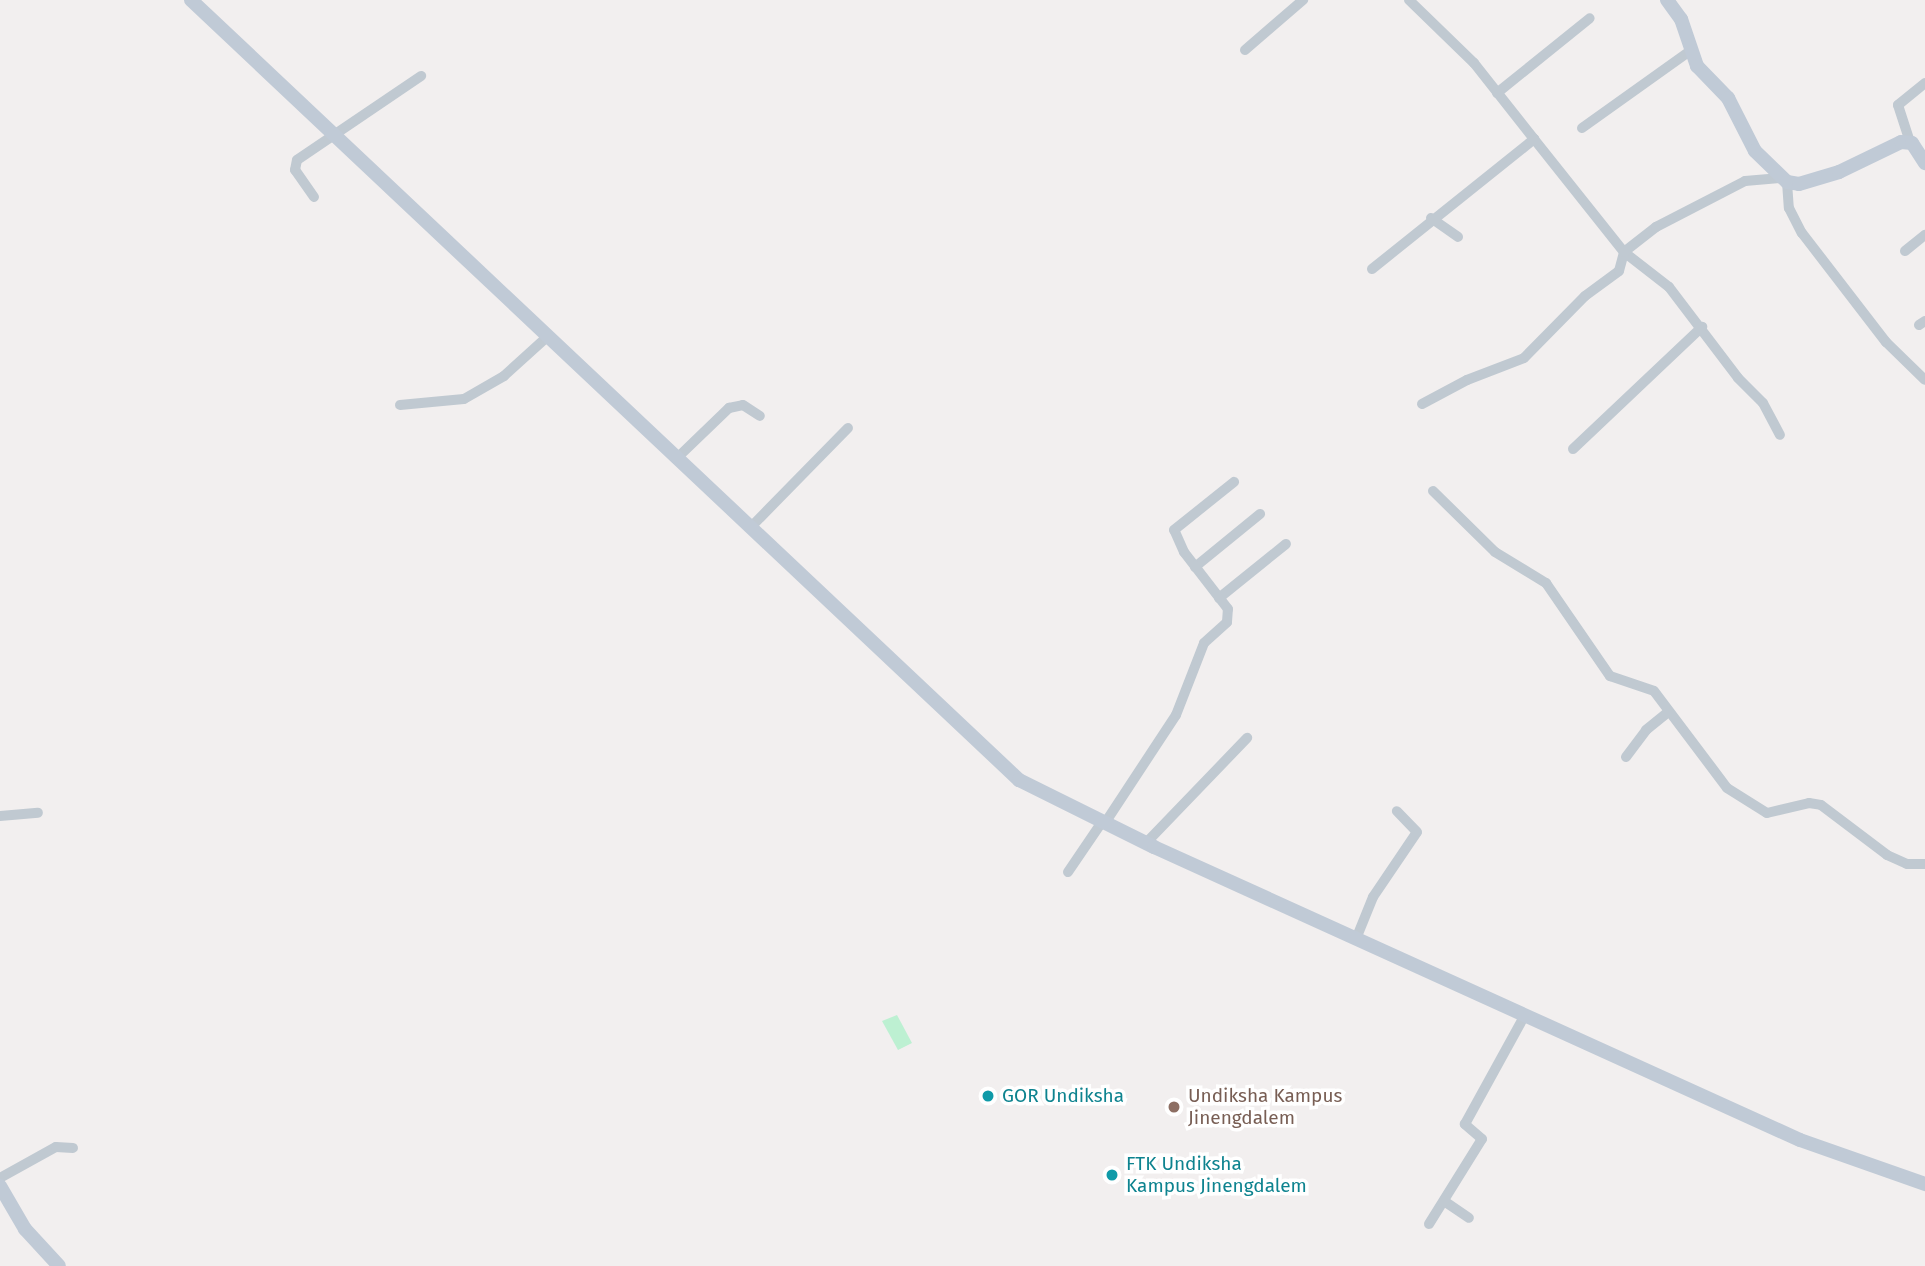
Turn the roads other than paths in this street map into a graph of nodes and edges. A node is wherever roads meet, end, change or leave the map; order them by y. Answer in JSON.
{"nodes":[{"id":1,"x":191,"y":0,"type":"edge"},
{"id":2,"x":1303,"y":0,"type":"edge"},
{"id":3,"x":1409,"y":0,"type":"edge"},
{"id":4,"x":1667,"y":0,"type":"edge"},
{"id":5,"x":1590,"y":18,"type":"dead end"},
{"id":6,"x":1245,"y":50,"type":"dead end"},
{"id":7,"x":1690,"y":51,"type":"junction"},
{"id":8,"x":421,"y":76,"type":"dead end"},
{"id":9,"x":1925,"y":83,"type":"edge"},
{"id":10,"x":1497,"y":93,"type":"junction"},
{"id":11,"x":1582,"y":128,"type":"dead end"},
{"id":12,"x":332,"y":133,"type":"junction"},
{"id":13,"x":1534,"y":139,"type":"junction"},
{"id":14,"x":1910,"y":142,"type":"junction"},
{"id":15,"x":1925,"y":163,"type":"edge"},
{"id":16,"x":1784,"y":179,"type":"junction"},
{"id":17,"x":314,"y":197,"type":"dead end"},
{"id":18,"x":1431,"y":218,"type":"junction"},
{"id":19,"x":1458,"y":237,"type":"dead end"},
{"id":20,"x":1924,"y":237,"type":"edge"},
{"id":21,"x":1905,"y":251,"type":"dead end"},
{"id":22,"x":1624,"y":253,"type":"junction"},
{"id":23,"x":1371,"y":269,"type":"dead end"},
{"id":24,"x":1702,"y":327,"type":"junction"},
{"id":25,"x":547,"y":337,"type":"junction"},
{"id":26,"x":1925,"y":380,"type":"edge"},
{"id":27,"x":1422,"y":404,"type":"dead end"},
{"id":28,"x":400,"y":405,"type":"dead end"},
{"id":29,"x":760,"y":416,"type":"dead end"},
{"id":30,"x":848,"y":428,"type":"dead end"},
{"id":31,"x":1780,"y":435,"type":"dead end"},
{"id":32,"x":1573,"y":449,"type":"dead end"},
{"id":33,"x":676,"y":459,"type":"junction"},
{"id":34,"x":1234,"y":482,"type":"dead end"},
{"id":35,"x":1433,"y":491,"type":"dead end"},
{"id":36,"x":1260,"y":514,"type":"dead end"},
{"id":37,"x":750,"y":528,"type":"junction"},
{"id":38,"x":1286,"y":544,"type":"dead end"},
{"id":39,"x":1195,"y":567,"type":"junction"},
{"id":40,"x":1219,"y":598,"type":"junction"},
{"id":41,"x":1667,"y":713,"type":"junction"},
{"id":42,"x":1247,"y":738,"type":"dead end"},
{"id":43,"x":1626,"y":757,"type":"dead end"},
{"id":44,"x":1397,"y":811,"type":"dead end"},
{"id":45,"x":38,"y":813,"type":"dead end"},
{"id":46,"x":0,"y":816,"type":"edge"},
{"id":47,"x":1103,"y":822,"type":"junction"},
{"id":48,"x":1146,"y":843,"type":"junction"},
{"id":49,"x":1925,"y":864,"type":"edge"},
{"id":50,"x":1068,"y":872,"type":"dead end"},
{"id":51,"x":1356,"y":939,"type":"junction"},
{"id":52,"x":1525,"y":1015,"type":"junction"},
{"id":53,"x":73,"y":1148,"type":"dead end"},
{"id":54,"x":0,"y":1178,"type":"edge"},
{"id":55,"x":1925,"y":1184,"type":"edge"},
{"id":56,"x":0,"y":1186,"type":"edge"},
{"id":57,"x":1444,"y":1200,"type":"junction"},
{"id":58,"x":1469,"y":1218,"type":"dead end"},
{"id":59,"x":1429,"y":1224,"type":"dead end"},
{"id":60,"x":59,"y":1266,"type":"edge"}],
"edges":[{"from":1,"to":12,"type":"street"},
{"from":2,"to":6,"type":"street"},
{"from":3,"to":10,"type":"street"},
{"from":4,"to":7,"type":"street"},
{"from":5,"to":10,"type":"street"},
{"from":7,"to":11,"type":"street"},
{"from":7,"to":16,"type":"street"},
{"from":8,"to":12,"type":"street"},
{"from":9,"to":14,"type":"street"},
{"from":10,"to":13,"type":"street"},
{"from":12,"to":17,"type":"street"},
{"from":12,"to":25,"type":"street"},
{"from":13,"to":18,"type":"street"},
{"from":13,"to":22,"type":"street"},
{"from":14,"to":15,"type":"street"},
{"from":14,"to":16,"type":"street"},
{"from":16,"to":22,"type":"street"},
{"from":16,"to":26,"type":"street"},
{"from":18,"to":19,"type":"street"},
{"from":18,"to":23,"type":"street"},
{"from":20,"to":21,"type":"street"},
{"from":22,"to":24,"type":"street"},
{"from":22,"to":27,"type":"street"},
{"from":24,"to":31,"type":"street"},
{"from":24,"to":32,"type":"street"},
{"from":25,"to":28,"type":"street"},
{"from":25,"to":33,"type":"street"},
{"from":29,"to":33,"type":"street"},
{"from":30,"to":37,"type":"street"},
{"from":33,"to":37,"type":"street"},
{"from":34,"to":39,"type":"street"},
{"from":35,"to":41,"type":"street"},
{"from":36,"to":39,"type":"street"},
{"from":37,"to":47,"type":"street"},
{"from":38,"to":40,"type":"street"},
{"from":39,"to":40,"type":"street"},
{"from":40,"to":47,"type":"street"},
{"from":41,"to":43,"type":"street"},
{"from":41,"to":49,"type":"street"},
{"from":42,"to":48,"type":"street"},
{"from":44,"to":51,"type":"street"},
{"from":45,"to":46,"type":"street"},
{"from":47,"to":48,"type":"street"},
{"from":47,"to":50,"type":"street"},
{"from":48,"to":51,"type":"street"},
{"from":51,"to":52,"type":"street"},
{"from":52,"to":55,"type":"street"},
{"from":52,"to":57,"type":"street"},
{"from":53,"to":54,"type":"street"},
{"from":56,"to":60,"type":"street"},
{"from":57,"to":58,"type":"street"},
{"from":57,"to":59,"type":"street"}]}
